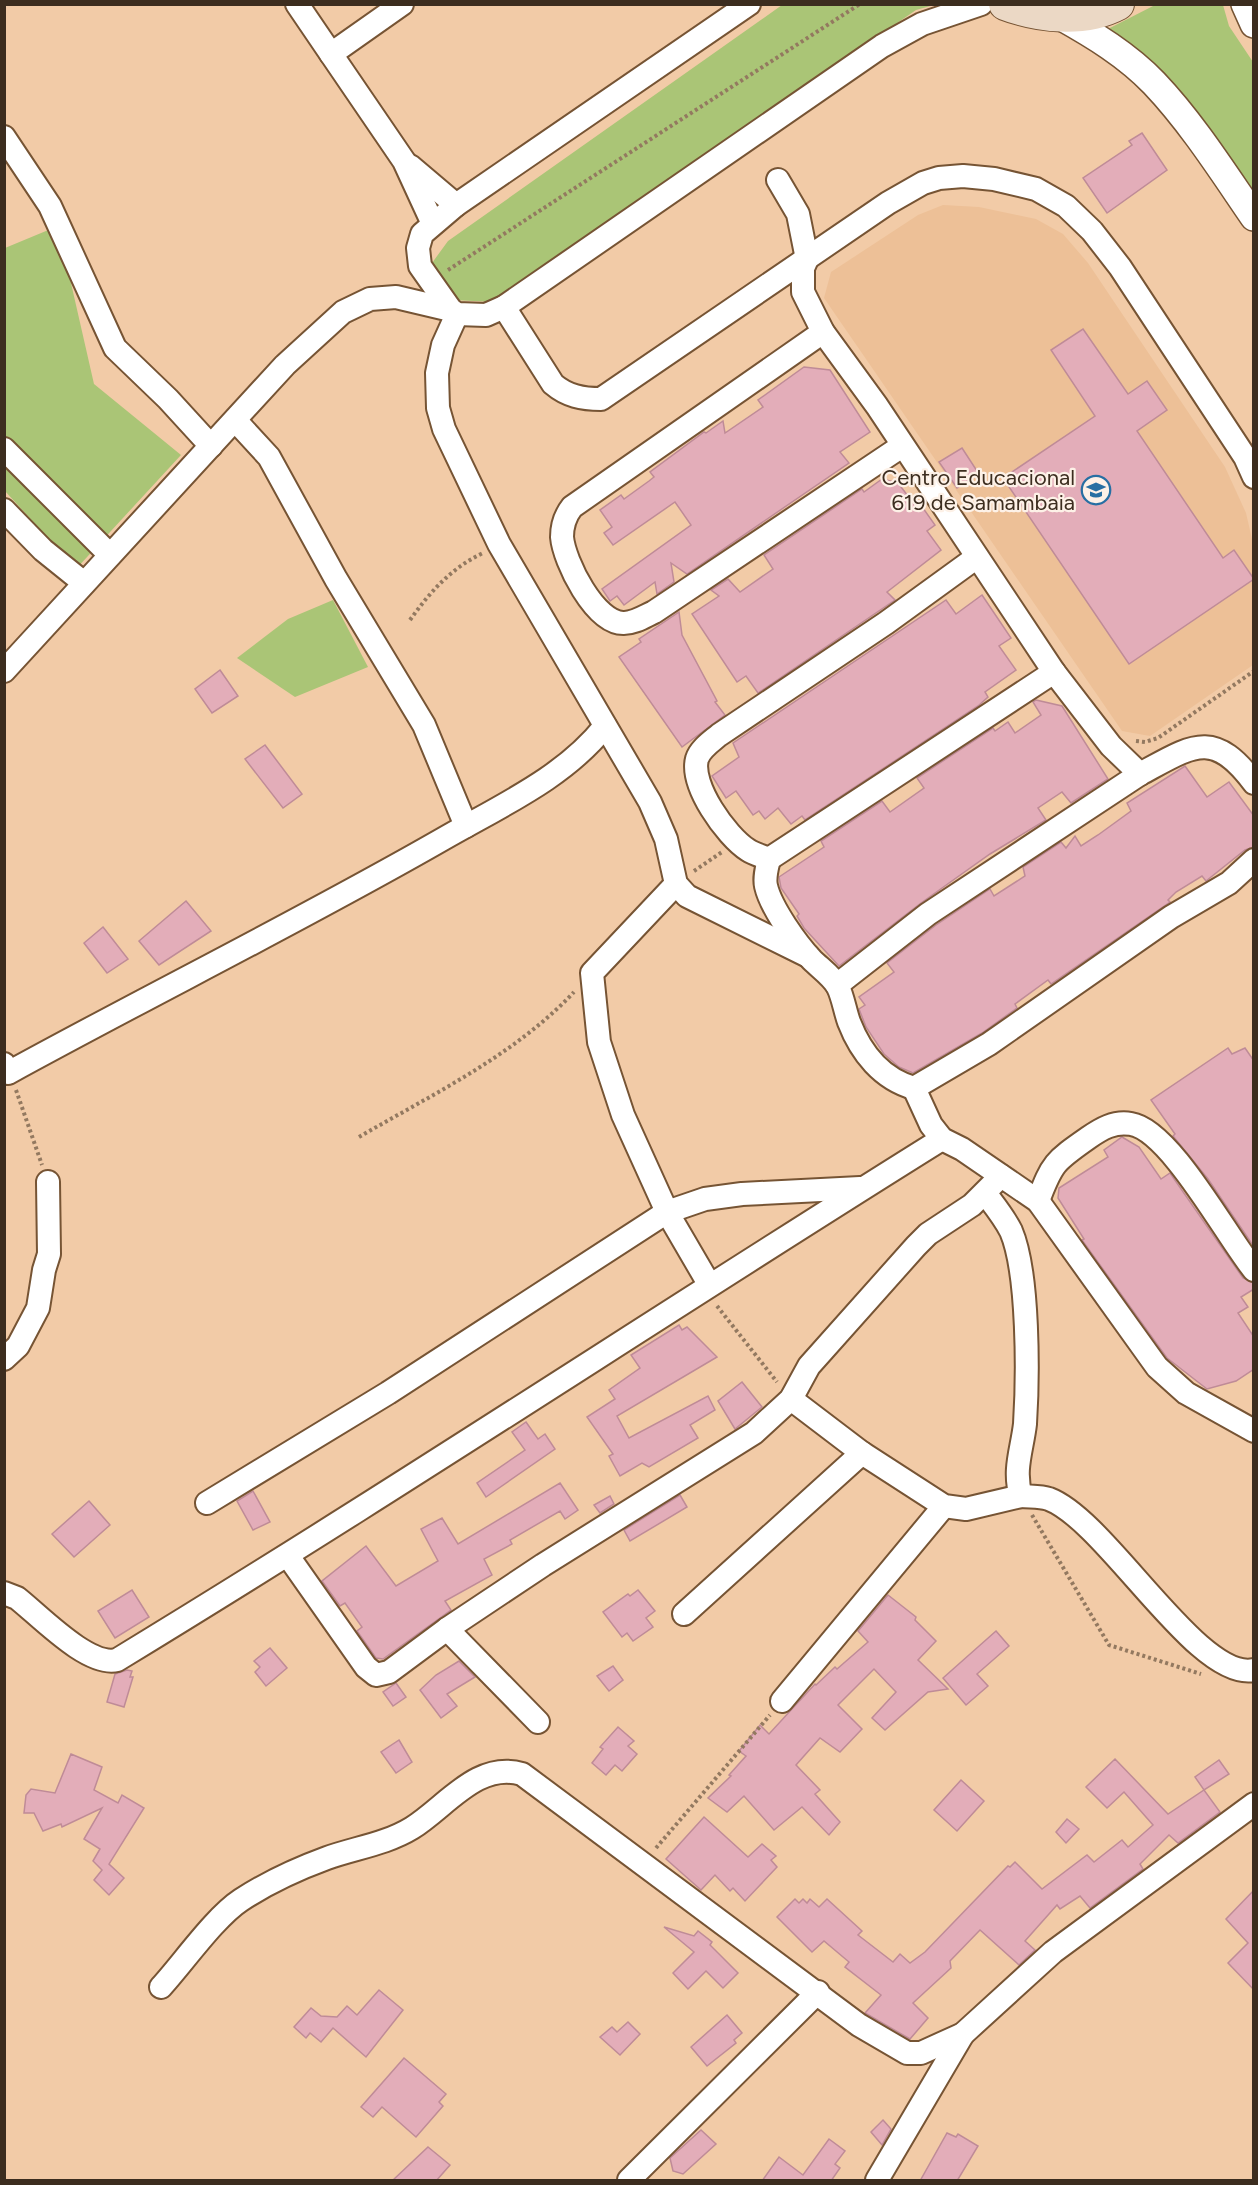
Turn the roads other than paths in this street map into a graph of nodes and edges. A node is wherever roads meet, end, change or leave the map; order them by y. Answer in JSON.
{"nodes":[{"id":1,"x":297,"y":4,"type":"edge"},
{"id":2,"x":402,"y":4,"type":"edge"},
{"id":3,"x":749,"y":4,"type":"edge"},
{"id":4,"x":981,"y":4,"type":"edge"},
{"id":5,"x":1005,"y":4,"type":"edge"},
{"id":6,"x":1118,"y":4,"type":"edge"},
{"id":7,"x":1245,"y":4,"type":"edge"},
{"id":8,"x":1060,"y":16,"type":"junction"},
{"id":9,"x":1254,"y":24,"type":"edge"},
{"id":10,"x":331,"y":54,"type":"junction"},
{"id":11,"x":4,"y":138,"type":"edge"},
{"id":12,"x":404,"y":161,"type":"junction"},
{"id":13,"x":778,"y":180,"type":"dead end"},
{"id":14,"x":456,"y":205,"type":"junction"},
{"id":15,"x":1254,"y":217,"type":"edge"},
{"id":16,"x":433,"y":224,"type":"junction"},
{"id":17,"x":807,"y":258,"type":"junction"},
{"id":18,"x":504,"y":307,"type":"junction"},
{"id":19,"x":454,"y":312,"type":"junction"},
{"id":20,"x":823,"y":332,"type":"junction"},
{"id":21,"x":235,"y":420,"type":"junction"},
{"id":22,"x":211,"y":446,"type":"junction"},
{"id":23,"x":902,"y":446,"type":"junction"},
{"id":24,"x":4,"y":449,"type":"edge"},
{"id":25,"x":1254,"y":477,"type":"edge"},
{"id":26,"x":4,"y":510,"type":"edge"},
{"id":27,"x":110,"y":555,"type":"junction"},
{"id":28,"x":976,"y":557,"type":"junction"},
{"id":29,"x":84,"y":583,"type":"junction"},
{"id":30,"x":7,"y":664,"type":"edge"},
{"id":31,"x":1054,"y":672,"type":"junction"},
{"id":32,"x":605,"y":726,"type":"junction"},
{"id":33,"x":1245,"y":761,"type":"edge"},
{"id":34,"x":1140,"y":774,"type":"junction"},
{"id":35,"x":1254,"y":783,"type":"edge"},
{"id":36,"x":466,"y":826,"type":"junction"},
{"id":37,"x":769,"y":859,"type":"junction"},
{"id":38,"x":1254,"y":860,"type":"edge"},
{"id":39,"x":676,"y":884,"type":"junction"},
{"id":40,"x":808,"y":956,"type":"junction"},
{"id":41,"x":837,"y":985,"type":"junction"},
{"id":42,"x":6,"y":1069,"type":"edge"},
{"id":43,"x":914,"y":1088,"type":"junction"},
{"id":44,"x":942,"y":1139,"type":"junction"},
{"id":45,"x":1001,"y":1176,"type":"junction"},
{"id":46,"x":48,"y":1182,"type":"road end"},
{"id":47,"x":864,"y":1187,"type":"junction"},
{"id":48,"x":985,"y":1193,"type":"junction"},
{"id":49,"x":1038,"y":1201,"type":"junction"},
{"id":50,"x":667,"y":1212,"type":"junction"},
{"id":51,"x":1254,"y":1270,"type":"edge"},
{"id":52,"x":706,"y":1286,"type":"junction"},
{"id":53,"x":4,"y":1359,"type":"edge"},
{"id":54,"x":791,"y":1399,"type":"junction"},
{"id":55,"x":1254,"y":1431,"type":"edge"},
{"id":56,"x":862,"y":1453,"type":"junction"},
{"id":57,"x":1021,"y":1496,"type":"junction"},
{"id":58,"x":207,"y":1503,"type":"dead end"},
{"id":59,"x":944,"y":1506,"type":"junction"},
{"id":60,"x":288,"y":1556,"type":"junction"},
{"id":61,"x":4,"y":1593,"type":"edge"},
{"id":62,"x":684,"y":1614,"type":"dead end"},
{"id":63,"x":447,"y":1629,"type":"junction"},
{"id":64,"x":1254,"y":1670,"type":"edge"},
{"id":65,"x":782,"y":1701,"type":"road end"},
{"id":66,"x":538,"y":1722,"type":"dead end"},
{"id":67,"x":1254,"y":1804,"type":"edge"},
{"id":68,"x":161,"y":1987,"type":"dead end"},
{"id":69,"x":818,"y":1992,"type":"junction"},
{"id":70,"x":963,"y":2034,"type":"junction"},
{"id":71,"x":629,"y":2181,"type":"edge"},
{"id":72,"x":877,"y":2181,"type":"edge"}],
"edges":[{"from":1,"to":10,"type":"street"},
{"from":2,"to":10,"type":"street"},
{"from":3,"to":14,"type":"street"},
{"from":4,"to":18,"type":"street"},
{"from":5,"to":8,"type":"main road"},
{"from":6,"to":8,"type":"main road"},
{"from":7,"to":9,"type":"street"},
{"from":8,"to":15,"type":"street"},
{"from":10,"to":12,"type":"street"},
{"from":11,"to":22,"type":"street"},
{"from":12,"to":14,"type":"street"},
{"from":12,"to":16,"type":"street"},
{"from":13,"to":17,"type":"street"},
{"from":14,"to":16,"type":"street"},
{"from":16,"to":19,"type":"street"},
{"from":17,"to":18,"type":"street"},
{"from":17,"to":20,"type":"street"},
{"from":17,"to":25,"type":"street"},
{"from":18,"to":19,"type":"street"},
{"from":19,"to":21,"type":"street"},
{"from":19,"to":32,"type":"street"},
{"from":20,"to":23,"type":"street"},
{"from":20,"to":23,"type":"street"},
{"from":21,"to":22,"type":"street"},
{"from":21,"to":36,"type":"street"},
{"from":22,"to":27,"type":"street"},
{"from":23,"to":28,"type":"street"},
{"from":24,"to":27,"type":"street"},
{"from":26,"to":29,"type":"street"},
{"from":27,"to":29,"type":"street"},
{"from":28,"to":31,"type":"street"},
{"from":28,"to":37,"type":"street"},
{"from":29,"to":30,"type":"street"},
{"from":31,"to":34,"type":"street"},
{"from":31,"to":37,"type":"street"},
{"from":32,"to":36,"type":"street"},
{"from":32,"to":39,"type":"street"},
{"from":33,"to":34,"type":"street"},
{"from":33,"to":35,"type":"street"},
{"from":34,"to":41,"type":"street"},
{"from":36,"to":42,"type":"street"},
{"from":37,"to":40,"type":"street"},
{"from":38,"to":43,"type":"street"},
{"from":39,"to":40,"type":"street"},
{"from":39,"to":50,"type":"street"},
{"from":40,"to":41,"type":"street"},
{"from":41,"to":43,"type":"street"},
{"from":43,"to":44,"type":"street"},
{"from":44,"to":45,"type":"street"},
{"from":44,"to":47,"type":"street"},
{"from":45,"to":48,"type":"street"},
{"from":45,"to":49,"type":"street"},
{"from":46,"to":53,"type":"street"},
{"from":47,"to":50,"type":"street"},
{"from":47,"to":52,"type":"street"},
{"from":48,"to":54,"type":"street"},
{"from":48,"to":57,"type":"street"},
{"from":49,"to":51,"type":"street"},
{"from":49,"to":55,"type":"street"},
{"from":50,"to":52,"type":"street"},
{"from":50,"to":58,"type":"street"},
{"from":52,"to":60,"type":"street"},
{"from":54,"to":56,"type":"street"},
{"from":54,"to":63,"type":"street"},
{"from":56,"to":59,"type":"street"},
{"from":56,"to":62,"type":"street"},
{"from":57,"to":59,"type":"street"},
{"from":57,"to":64,"type":"street"},
{"from":59,"to":65,"type":"street"},
{"from":60,"to":61,"type":"street"},
{"from":60,"to":63,"type":"street"},
{"from":63,"to":66,"type":"street"},
{"from":67,"to":70,"type":"street"},
{"from":68,"to":69,"type":"street"},
{"from":69,"to":70,"type":"street"},
{"from":69,"to":71,"type":"street"},
{"from":70,"to":72,"type":"street"}]}
